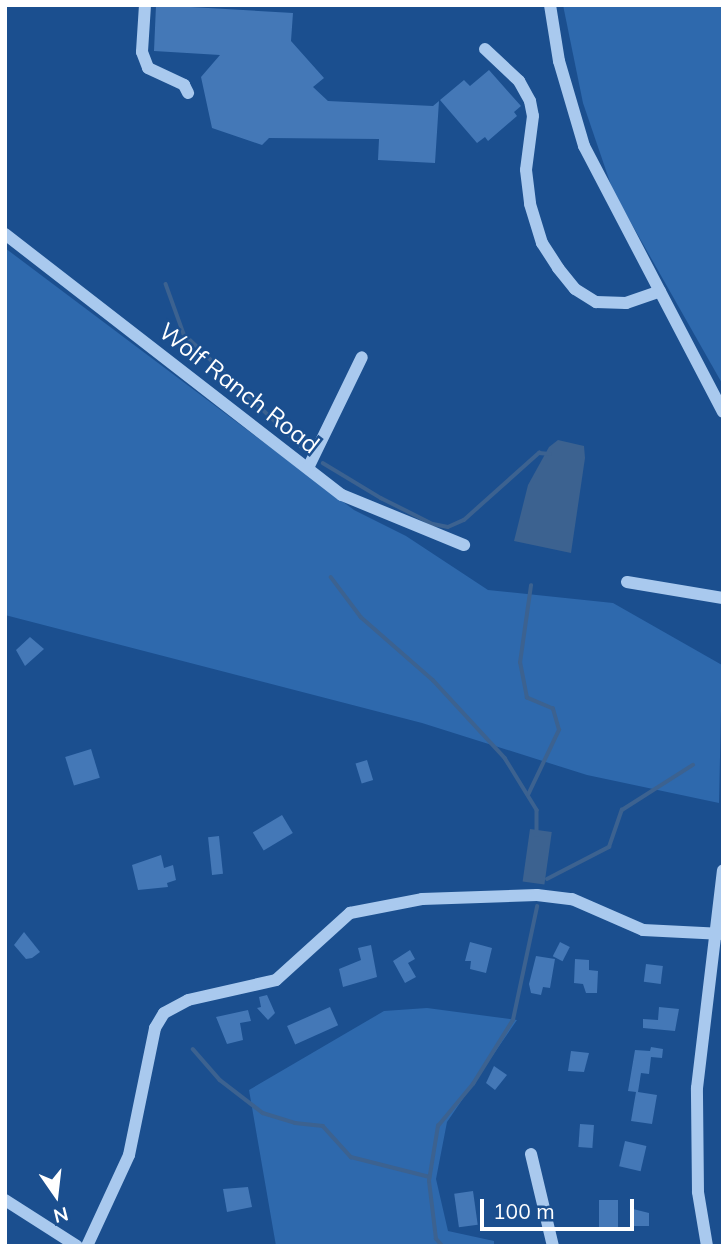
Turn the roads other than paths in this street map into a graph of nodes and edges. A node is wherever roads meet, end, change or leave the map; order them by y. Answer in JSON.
{"nodes":[{"id":1,"x":145,"y":5,"type":"edge"},
{"id":2,"x":550,"y":5,"type":"edge"},
{"id":3,"x":485,"y":49,"type":"dead end"},
{"id":4,"x":188,"y":93,"type":"dead end"},
{"id":5,"x":5,"y":233,"type":"edge"},
{"id":6,"x":660,"y":291,"type":"junction"},
{"id":7,"x":362,"y":358,"type":"dead end"},
{"id":8,"x":723,"y":412,"type":"edge"},
{"id":9,"x":308,"y":468,"type":"junction"},
{"id":10,"x":464,"y":545,"type":"dead end"},
{"id":11,"x":627,"y":582,"type":"dead end"},
{"id":12,"x":723,"y":598,"type":"edge"},
{"id":13,"x":723,"y":871,"type":"edge"},
{"id":14,"x":718,"y":933,"type":"edge"},
{"id":15,"x":531,"y":1154,"type":"dead end"},
{"id":16,"x":5,"y":1200,"type":"edge"},
{"id":17,"x":77,"y":1246,"type":"edge"},
{"id":18,"x":87,"y":1246,"type":"edge"},
{"id":19,"x":553,"y":1246,"type":"edge"},
{"id":20,"x":707,"y":1246,"type":"edge"}],
"edges":[{"from":1,"to":4,"type":"street"},
{"from":2,"to":6,"type":"street"},
{"from":3,"to":6,"type":"street"},
{"from":5,"to":9,"type":"street","name":"Wolf Ranch Road"},
{"from":6,"to":8,"type":"street"},
{"from":7,"to":9,"type":"street"},
{"from":9,"to":10,"type":"street","name":"Wolf Ranch Road"},
{"from":11,"to":12,"type":"street"},
{"from":13,"to":14,"type":"street"},
{"from":14,"to":18,"type":"street"},
{"from":14,"to":20,"type":"street"},
{"from":15,"to":19,"type":"street"},
{"from":16,"to":17,"type":"street"}]}
